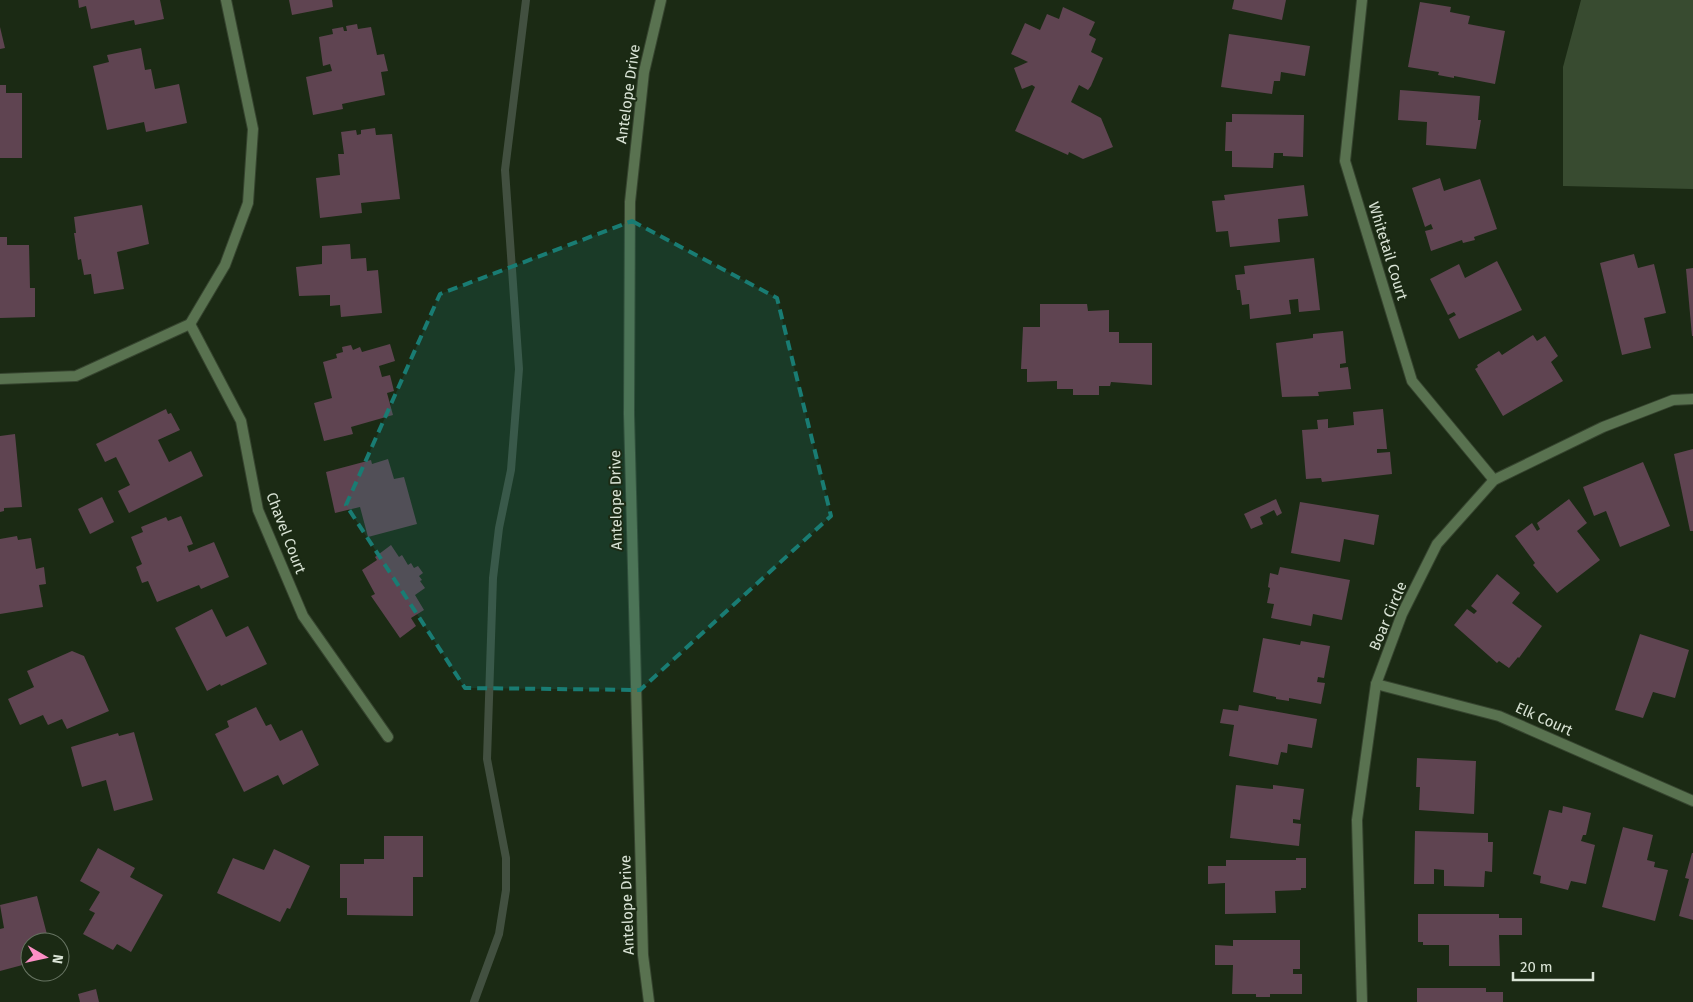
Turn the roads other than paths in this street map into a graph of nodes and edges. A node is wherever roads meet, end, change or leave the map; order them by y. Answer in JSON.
{"nodes":[{"id":1,"x":226,"y":0,"type":"edge"},
{"id":2,"x":661,"y":0,"type":"edge"},
{"id":3,"x":1362,"y":0,"type":"edge"},
{"id":4,"x":190,"y":324,"type":"junction"},
{"id":5,"x":0,"y":379,"type":"edge"},
{"id":6,"x":1693,"y":399,"type":"edge"},
{"id":7,"x":1494,"y":480,"type":"junction"},
{"id":8,"x":1376,"y":684,"type":"junction"},
{"id":9,"x":388,"y":737,"type":"dead end"},
{"id":10,"x":1693,"y":801,"type":"edge"},
{"id":11,"x":649,"y":1002,"type":"edge"},
{"id":12,"x":1362,"y":1002,"type":"edge"}],
"edges":[{"from":1,"to":4,"type":"street"},
{"from":2,"to":11,"type":"street","name":"Antelope Drive"},
{"from":3,"to":7,"type":"street","name":"Whitetail Court"},
{"from":4,"to":5,"type":"street"},
{"from":4,"to":9,"type":"street","name":"Chavel Court"},
{"from":6,"to":7,"type":"street","name":"Boar Circle"},
{"from":7,"to":8,"type":"street","name":"Boar Circle"},
{"from":8,"to":10,"type":"street","name":"Elk Court"},
{"from":8,"to":12,"type":"street","name":"Boar Circle"}]}
